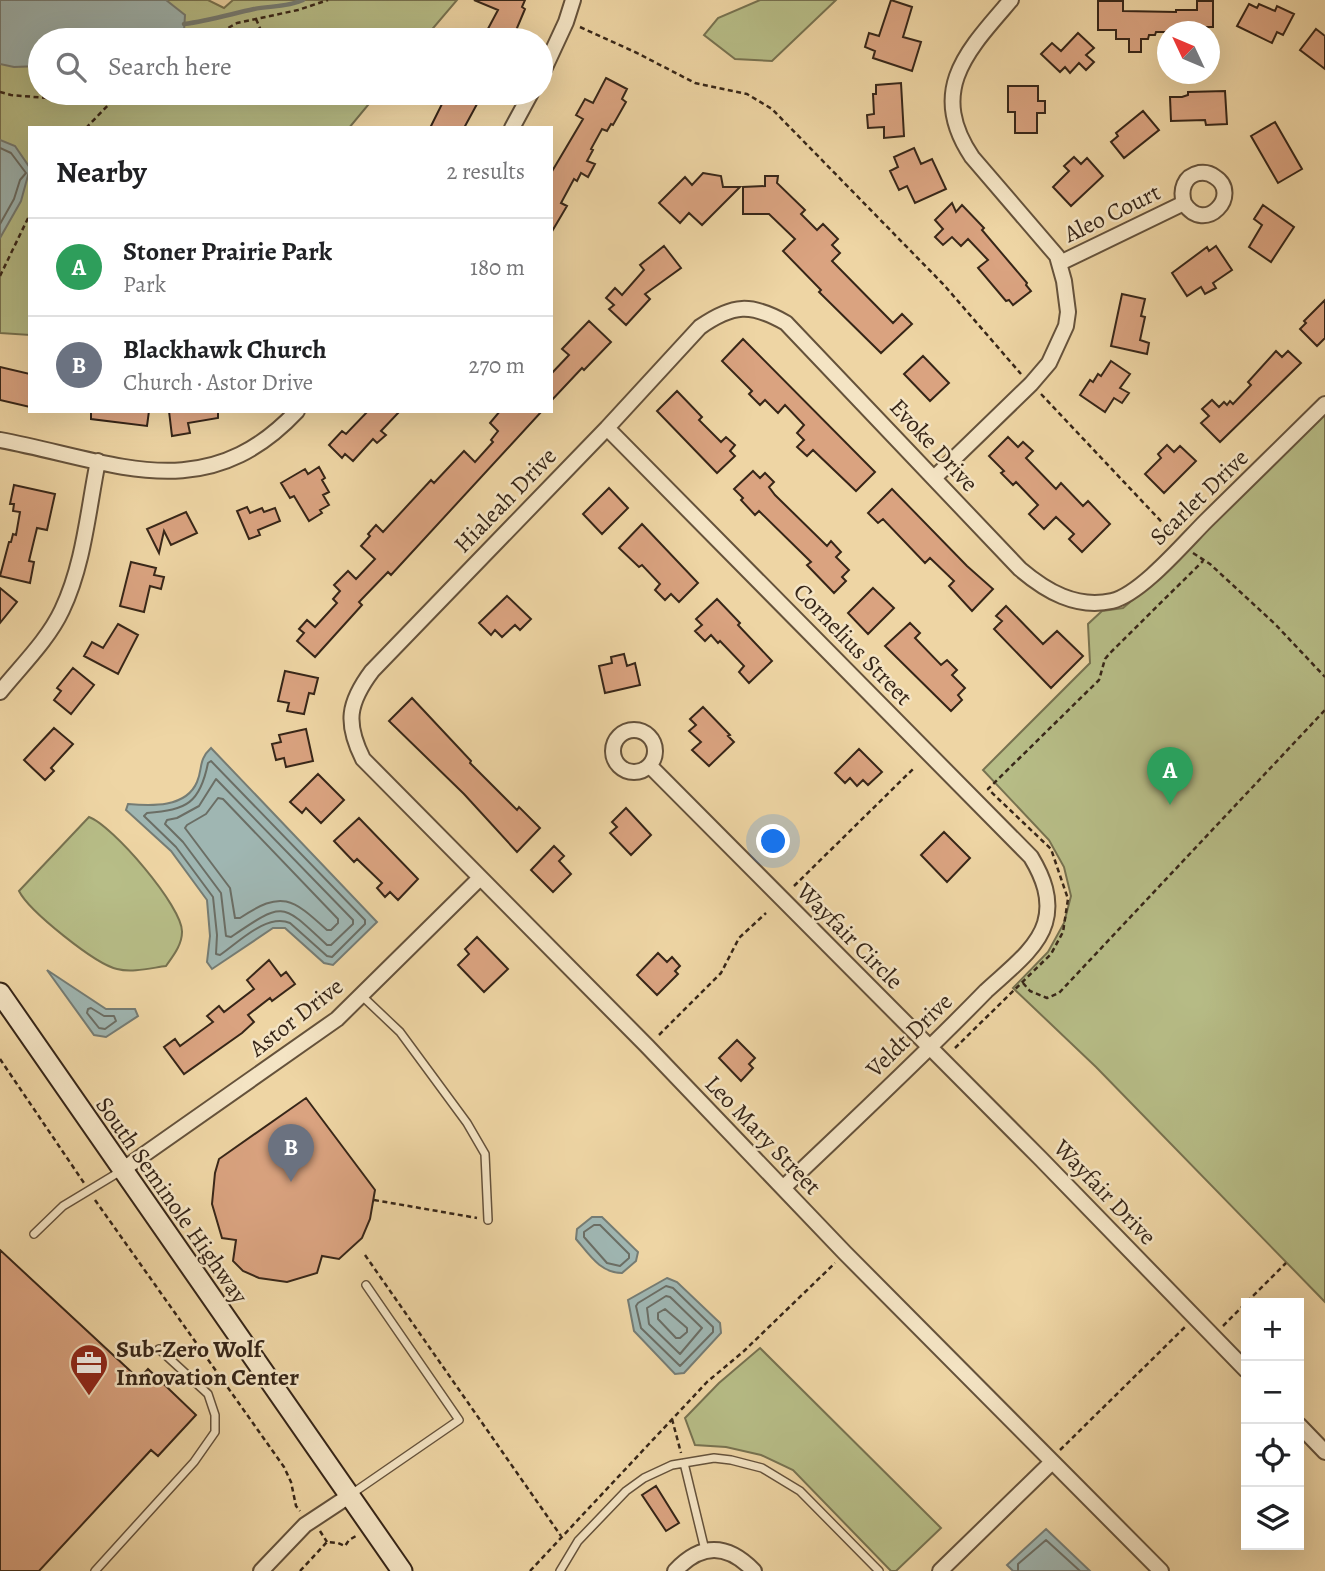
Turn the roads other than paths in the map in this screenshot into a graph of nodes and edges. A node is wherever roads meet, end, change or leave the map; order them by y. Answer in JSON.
{"nodes":[{"id":1,"x":573,"y":0,"type":"edge"},
{"id":2,"x":1011,"y":0,"type":"edge"},
{"id":3,"x":553,"y":50,"type":"edge"},
{"id":4,"x":524,"y":105,"type":"edge"},
{"id":5,"x":513,"y":126,"type":"edge"},
{"id":6,"x":1184,"y":203,"type":"dead end"},
{"id":7,"x":1060,"y":263,"type":"junction"},
{"id":8,"x":747,"y":308,"type":"joint"},
{"id":9,"x":1325,"y":404,"type":"edge"},
{"id":10,"x":295,"y":413,"type":"edge"},
{"id":11,"x":607,"y":428,"type":"junction"},
{"id":12,"x":0,"y":440,"type":"edge"},
{"id":13,"x":98,"y":461,"type":"junction"},
{"id":14,"x":934,"y":478,"type":"junction"},
{"id":15,"x":1093,"y":602,"type":"joint"},
{"id":16,"x":0,"y":692,"type":"edge"},
{"id":17,"x":350,"y":720,"type":"joint"},
{"id":18,"x":650,"y":765,"type":"dead end"},
{"id":19,"x":480,"y":878,"type":"junction"},
{"id":20,"x":1048,"y":903,"type":"joint"},
{"id":21,"x":0,"y":993,"type":"edge"},
{"id":22,"x":361,"y":995,"type":"junction"},
{"id":23,"x":929,"y":1048,"type":"junction"},
{"id":24,"x":122,"y":1170,"type":"junction"},
{"id":25,"x":783,"y":1188,"type":"junction"},
{"id":26,"x":488,"y":1220,"type":"road end"},
{"id":27,"x":34,"y":1234,"type":"dead end"},
{"id":28,"x":366,"y":1285,"type":"dead end"},
{"id":29,"x":159,"y":1349,"type":"dead end"},
{"id":30,"x":1241,"y":1365,"type":"edge"},
{"id":31,"x":1304,"y":1430,"type":"edge"},
{"id":32,"x":1325,"y":1452,"type":"edge"},
{"id":33,"x":1051,"y":1461,"type":"junction"},
{"id":34,"x":684,"y":1463,"type":"junction"},
{"id":35,"x":349,"y":1496,"type":"junction"},
{"id":36,"x":705,"y":1550,"type":"junction"},
{"id":37,"x":95,"y":1571,"type":"edge"},
{"id":38,"x":261,"y":1571,"type":"edge"},
{"id":39,"x":401,"y":1571,"type":"edge"},
{"id":40,"x":560,"y":1571,"type":"edge"},
{"id":41,"x":674,"y":1571,"type":"edge"},
{"id":42,"x":754,"y":1571,"type":"edge"},
{"id":43,"x":879,"y":1571,"type":"edge"},
{"id":44,"x":940,"y":1571,"type":"edge"},
{"id":45,"x":1161,"y":1571,"type":"edge"}],
"edges":[{"from":1,"to":3,"type":"street"},
{"from":2,"to":7,"type":"street"},
{"from":4,"to":5,"type":"street"},
{"from":6,"to":7,"type":"street","name":"Aleo Court"},
{"from":7,"to":14,"type":"street"},
{"from":8,"to":11,"type":"street","name":"Hialeah Drive"},
{"from":8,"to":14,"type":"street","name":"Evoke Drive"},
{"from":9,"to":15,"type":"street","name":"Scarlet Drive"},
{"from":10,"to":13,"type":"street"},
{"from":11,"to":17,"type":"street","name":"Hialeah Drive"},
{"from":11,"to":20,"type":"street","name":"Cornelius Street"},
{"from":12,"to":13,"type":"street"},
{"from":13,"to":16,"type":"street"},
{"from":14,"to":15,"type":"street","name":"Evoke Drive"},
{"from":17,"to":19,"type":"street","name":"Leo Mary Street"},
{"from":18,"to":23,"type":"street","name":"Wayfair Circle"},
{"from":19,"to":22,"type":"street","name":"Astor Drive"},
{"from":19,"to":25,"type":"street","name":"Leo Mary Street"},
{"from":20,"to":23,"type":"street","name":"Veldt Drive"},
{"from":21,"to":24,"type":"street","name":"South Seminole Highway"},
{"from":22,"to":24,"type":"street","name":"Astor Drive"},
{"from":22,"to":26,"type":"lane"},
{"from":23,"to":25,"type":"street","name":"Veldt Drive"},
{"from":23,"to":30,"type":"street","name":"Wayfair Drive"},
{"from":24,"to":27,"type":"lane"},
{"from":24,"to":35,"type":"street","name":"South Seminole Highway"},
{"from":25,"to":33,"type":"street","name":"Leo Mary Street"},
{"from":28,"to":35,"type":"lane"},
{"from":29,"to":37,"type":"lane"},
{"from":31,"to":32,"type":"street"},
{"from":33,"to":44,"type":"street"},
{"from":33,"to":45,"type":"street","name":"Leo Mary Street"},
{"from":34,"to":36,"type":"lane"},
{"from":34,"to":40,"type":"lane"},
{"from":34,"to":43,"type":"lane"},
{"from":35,"to":38,"type":"street"},
{"from":35,"to":39,"type":"street","name":"South Seminole Highway"},
{"from":36,"to":41,"type":"street"},
{"from":36,"to":42,"type":"street"}]}
